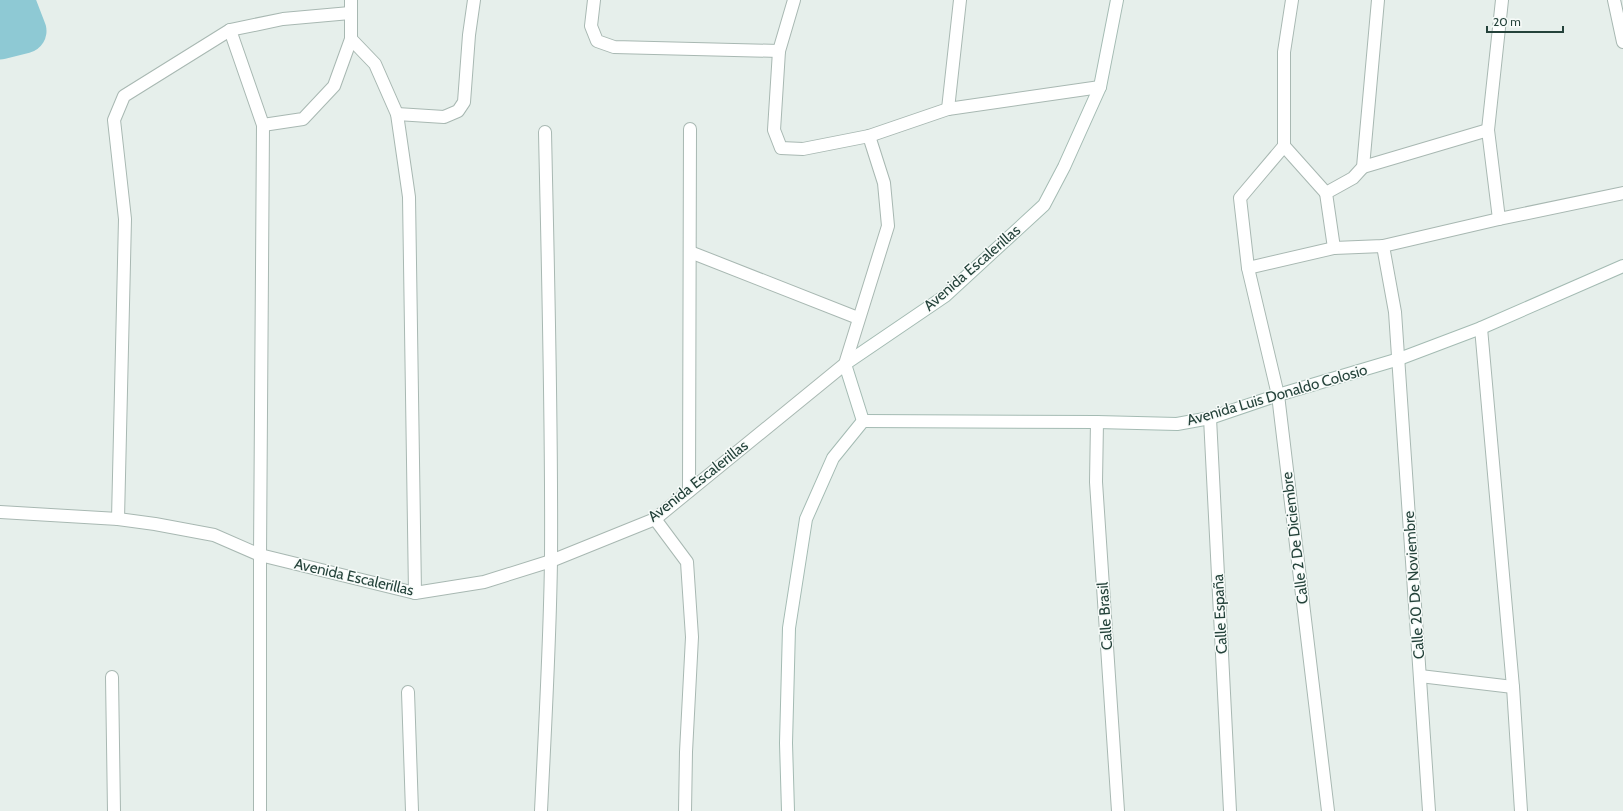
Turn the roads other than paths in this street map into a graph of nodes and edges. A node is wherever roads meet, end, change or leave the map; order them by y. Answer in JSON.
{"nodes":[{"id":1,"x":351,"y":0,"type":"edge"},
{"id":2,"x":474,"y":0,"type":"edge"},
{"id":3,"x":594,"y":0,"type":"edge"},
{"id":4,"x":794,"y":0,"type":"edge"},
{"id":5,"x":960,"y":0,"type":"edge"},
{"id":6,"x":1117,"y":0,"type":"edge"},
{"id":7,"x":1292,"y":0,"type":"edge"},
{"id":8,"x":1378,"y":0,"type":"edge"},
{"id":9,"x":1502,"y":0,"type":"edge"},
{"id":10,"x":1614,"y":0,"type":"edge"},
{"id":11,"x":350,"y":13,"type":"junction"},
{"id":12,"x":230,"y":30,"type":"junction"},
{"id":13,"x":350,"y":39,"type":"junction"},
{"id":14,"x":1623,"y":42,"type":"edge"},
{"id":15,"x":779,"y":51,"type":"junction"},
{"id":16,"x":1100,"y":87,"type":"junction"},
{"id":17,"x":948,"y":109,"type":"junction"},
{"id":18,"x":397,"y":114,"type":"junction"},
{"id":19,"x":263,"y":125,"type":"junction"},
{"id":20,"x":690,"y":129,"type":"dead end"},
{"id":21,"x":1488,"y":130,"type":"junction"},
{"id":22,"x":545,"y":132,"type":"dead end"},
{"id":23,"x":869,"y":136,"type":"junction"},
{"id":24,"x":1284,"y":146,"type":"junction"},
{"id":25,"x":1363,"y":168,"type":"junction"},
{"id":26,"x":1326,"y":193,"type":"junction"},
{"id":27,"x":1623,"y":193,"type":"edge"},
{"id":28,"x":1499,"y":219,"type":"junction"},
{"id":29,"x":1383,"y":246,"type":"junction"},
{"id":30,"x":1334,"y":248,"type":"junction"},
{"id":31,"x":690,"y":252,"type":"junction"},
{"id":32,"x":1248,"y":268,"type":"junction"},
{"id":33,"x":1623,"y":269,"type":"edge"},
{"id":34,"x":858,"y":318,"type":"junction"},
{"id":35,"x":1481,"y":328,"type":"junction"},
{"id":36,"x":1399,"y":360,"type":"junction"},
{"id":37,"x":845,"y":364,"type":"junction"},
{"id":38,"x":1278,"y":395,"type":"junction"},
{"id":39,"x":1210,"y":418,"type":"junction"},
{"id":40,"x":863,"y":421,"type":"junction"},
{"id":41,"x":1097,"y":422,"type":"junction"},
{"id":42,"x":689,"y":490,"type":"junction"},
{"id":43,"x":0,"y":512,"type":"edge"},
{"id":44,"x":118,"y":519,"type":"junction"},
{"id":45,"x":655,"y":519,"type":"junction"},
{"id":46,"x":260,"y":555,"type":"junction"},
{"id":47,"x":551,"y":561,"type":"junction"},
{"id":48,"x":415,"y":593,"type":"junction"},
{"id":49,"x":1420,"y":676,"type":"junction"},
{"id":50,"x":112,"y":677,"type":"dead end"},
{"id":51,"x":1513,"y":688,"type":"junction"},
{"id":52,"x":408,"y":692,"type":"dead end"},
{"id":53,"x":114,"y":811,"type":"edge"},
{"id":54,"x":260,"y":811,"type":"edge"},
{"id":55,"x":412,"y":811,"type":"edge"},
{"id":56,"x":541,"y":811,"type":"edge"},
{"id":57,"x":685,"y":811,"type":"edge"},
{"id":58,"x":788,"y":811,"type":"edge"},
{"id":59,"x":1118,"y":811,"type":"edge"},
{"id":60,"x":1230,"y":811,"type":"edge"},
{"id":61,"x":1328,"y":811,"type":"edge"},
{"id":62,"x":1429,"y":811,"type":"edge"},
{"id":63,"x":1521,"y":811,"type":"edge"}],
"edges":[{"from":1,"to":11,"type":"street"},
{"from":2,"to":18,"type":"street"},
{"from":3,"to":15,"type":"street"},
{"from":4,"to":15,"type":"street"},
{"from":5,"to":17,"type":"street"},
{"from":6,"to":16,"type":"street","name":"Avenida Escalerillas"},
{"from":7,"to":24,"type":"street"},
{"from":8,"to":25,"type":"street"},
{"from":9,"to":21,"type":"street"},
{"from":10,"to":14,"type":"street"},
{"from":11,"to":12,"type":"street"},
{"from":11,"to":13,"type":"street"},
{"from":12,"to":19,"type":"street"},
{"from":12,"to":44,"type":"street"},
{"from":13,"to":18,"type":"street"},
{"from":13,"to":19,"type":"street"},
{"from":15,"to":23,"type":"street"},
{"from":16,"to":17,"type":"street"},
{"from":16,"to":37,"type":"street","name":"Avenida Escalerillas"},
{"from":17,"to":23,"type":"street"},
{"from":18,"to":48,"type":"street"},
{"from":19,"to":46,"type":"street"},
{"from":20,"to":31,"type":"street"},
{"from":21,"to":25,"type":"street"},
{"from":21,"to":28,"type":"street"},
{"from":22,"to":47,"type":"street"},
{"from":23,"to":34,"type":"street"},
{"from":24,"to":26,"type":"street"},
{"from":24,"to":32,"type":"street","name":"Calle 2 De Diciembre"},
{"from":25,"to":26,"type":"street"},
{"from":26,"to":30,"type":"street"},
{"from":27,"to":28,"type":"street"},
{"from":28,"to":29,"type":"street"},
{"from":29,"to":30,"type":"street"},
{"from":29,"to":36,"type":"street","name":"Calle 20 De Noviembre"},
{"from":30,"to":32,"type":"street"},
{"from":31,"to":34,"type":"street"},
{"from":31,"to":42,"type":"street"},
{"from":32,"to":38,"type":"street","name":"Calle 2 De Diciembre"},
{"from":33,"to":35,"type":"street","name":"Avenida Luis Donaldo Colosio"},
{"from":34,"to":37,"type":"street"},
{"from":35,"to":36,"type":"street","name":"Avenida Luis Donaldo Colosio"},
{"from":35,"to":51,"type":"street"},
{"from":36,"to":38,"type":"street","name":"Avenida Luis Donaldo Colosio"},
{"from":36,"to":49,"type":"street","name":"Calle 20 De Noviembre"},
{"from":37,"to":40,"type":"street"},
{"from":37,"to":42,"type":"street","name":"Avenida Escalerillas"},
{"from":38,"to":39,"type":"street","name":"Avenida Luis Donaldo Colosio"},
{"from":38,"to":61,"type":"street","name":"Calle 2 De Diciembre"},
{"from":39,"to":41,"type":"street","name":"Avenida Luis Donaldo Colosio"},
{"from":39,"to":60,"type":"street","name":"Calle España"},
{"from":40,"to":41,"type":"street","name":"Avenida Luis Donaldo Colosio"},
{"from":40,"to":58,"type":"street"},
{"from":41,"to":59,"type":"street","name":"Calle Brasil"},
{"from":42,"to":45,"type":"street","name":"Avenida Escalerillas"},
{"from":43,"to":44,"type":"street","name":"Avenida Escalerillas"},
{"from":44,"to":46,"type":"street","name":"Avenida Escalerillas"},
{"from":45,"to":47,"type":"street","name":"Avenida Escalerillas"},
{"from":45,"to":57,"type":"street"},
{"from":46,"to":48,"type":"street","name":"Avenida Escalerillas"},
{"from":46,"to":54,"type":"street"},
{"from":47,"to":48,"type":"street","name":"Avenida Escalerillas"},
{"from":47,"to":56,"type":"street"},
{"from":49,"to":51,"type":"street"},
{"from":49,"to":62,"type":"street","name":"Calle 20 De Noviembre"},
{"from":50,"to":53,"type":"street"},
{"from":51,"to":63,"type":"street"},
{"from":52,"to":55,"type":"street"}]}
